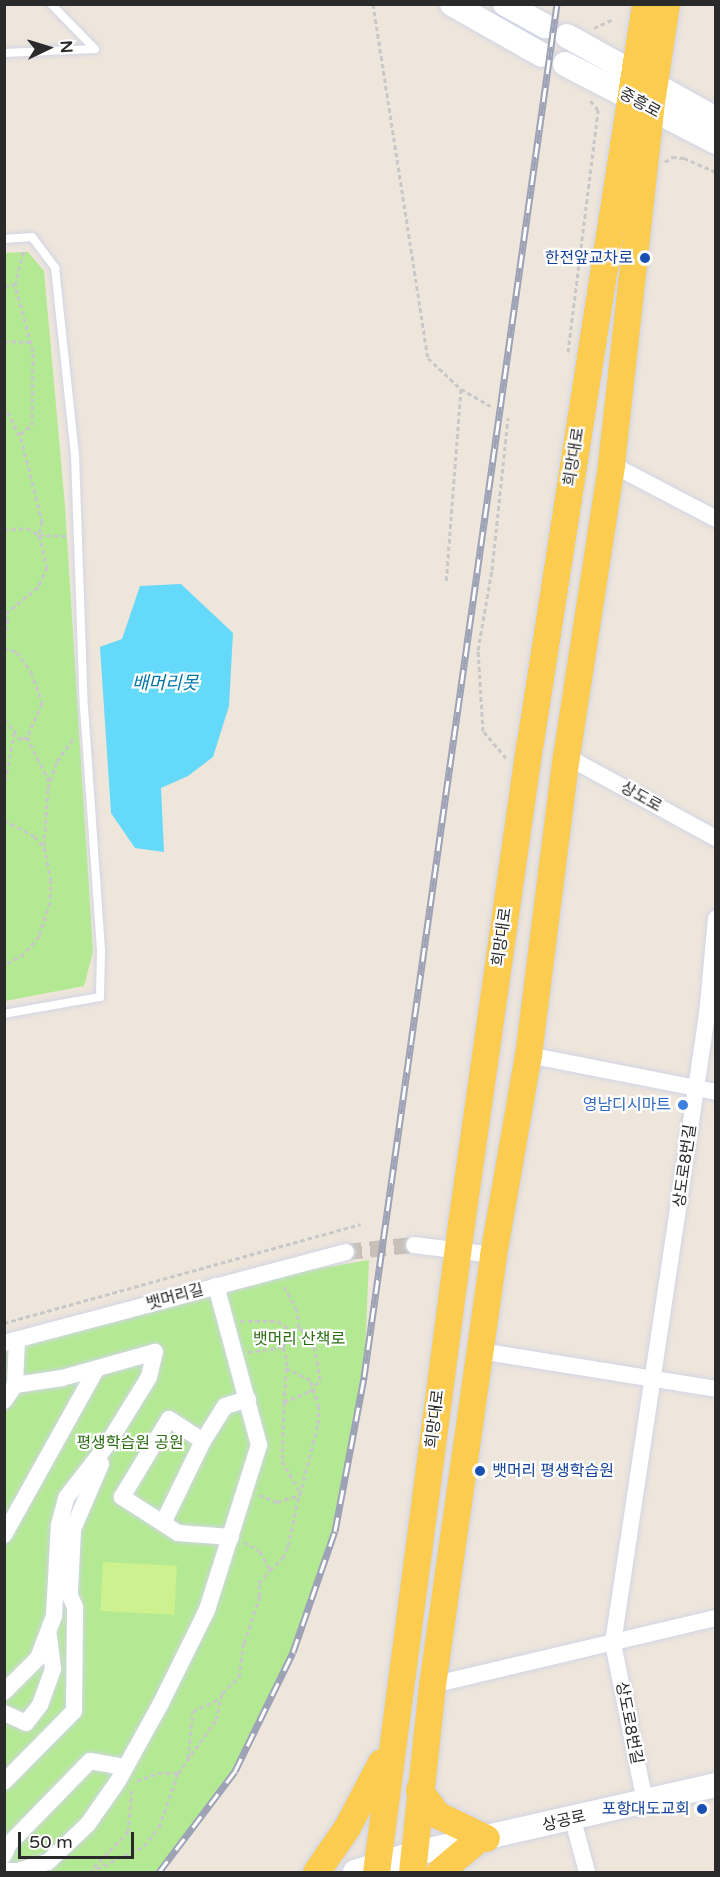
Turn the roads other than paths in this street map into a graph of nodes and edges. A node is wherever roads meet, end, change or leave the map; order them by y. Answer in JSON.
{"nodes":[{"id":1,"x":51,"y":4,"type":"edge"},
{"id":2,"x":452,"y":4,"type":"edge"},
{"id":3,"x":505,"y":4,"type":"edge"},
{"id":4,"x":645,"y":4,"type":"edge"},
{"id":5,"x":666,"y":4,"type":"edge"},
{"id":6,"x":545,"y":26,"type":"dead end"},
{"id":7,"x":577,"y":31,"type":"road end"},
{"id":8,"x":4,"y":53,"type":"edge"},
{"id":9,"x":542,"y":55,"type":"dead end"},
{"id":10,"x":565,"y":64,"type":"dead end"},
{"id":11,"x":642,"y":90,"type":"junction"},
{"id":12,"x":716,"y":119,"type":"edge"},
{"id":13,"x":716,"y":142,"type":"edge"},
{"id":14,"x":4,"y":239,"type":"edge"},
{"id":15,"x":611,"y":464,"type":"junction"},
{"id":16,"x":716,"y":519,"type":"edge"},
{"id":17,"x":566,"y":756,"type":"junction"},
{"id":18,"x":716,"y":838,"type":"edge"},
{"id":19,"x":716,"y":918,"type":"edge"},
{"id":20,"x":4,"y":1014,"type":"edge"},
{"id":21,"x":528,"y":1055,"type":"junction"},
{"id":22,"x":696,"y":1087,"type":"junction"},
{"id":23,"x":716,"y":1092,"type":"edge"},
{"id":24,"x":414,"y":1245,"type":"tunnel mouth"},
{"id":25,"x":457,"y":1248,"type":"junction"},
{"id":26,"x":346,"y":1252,"type":"tunnel mouth"},
{"id":27,"x":494,"y":1255,"type":"junction"},
{"id":28,"x":216,"y":1286,"type":"junction"},
{"id":29,"x":11,"y":1342,"type":"edge"},
{"id":30,"x":480,"y":1351,"type":"junction"},
{"id":31,"x":97,"y":1368,"type":"junction"},
{"id":32,"x":655,"y":1378,"type":"junction"},
{"id":33,"x":15,"y":1385,"type":"junction"},
{"id":34,"x":716,"y":1389,"type":"edge"},
{"id":35,"x":248,"y":1400,"type":"junction"},
{"id":36,"x":4,"y":1401,"type":"edge"},
{"id":37,"x":203,"y":1441,"type":"junction"},
{"id":38,"x":107,"y":1445,"type":"junction"},
{"id":39,"x":164,"y":1521,"type":"junction"},
{"id":40,"x":4,"y":1535,"type":"edge"},
{"id":41,"x":231,"y":1537,"type":"junction"},
{"id":42,"x":57,"y":1568,"type":"junction"},
{"id":43,"x":70,"y":1595,"type":"junction"},
{"id":44,"x":716,"y":1618,"type":"edge"},
{"id":45,"x":49,"y":1631,"type":"junction"},
{"id":46,"x":613,"y":1643,"type":"junction"},
{"id":47,"x":432,"y":1685,"type":"junction"},
{"id":48,"x":4,"y":1692,"type":"edge"},
{"id":49,"x":4,"y":1713,"type":"edge"},
{"id":50,"x":26,"y":1723,"type":"junction"},
{"id":51,"x":395,"y":1730,"type":"junction"},
{"id":52,"x":47,"y":1739,"type":"junction"},
{"id":53,"x":125,"y":1767,"type":"junction"},
{"id":54,"x":4,"y":1782,"type":"edge"},
{"id":55,"x":716,"y":1785,"type":"edge"},
{"id":56,"x":419,"y":1790,"type":"junction"},
{"id":57,"x":645,"y":1802,"type":"junction"},
{"id":58,"x":573,"y":1820,"type":"junction"},
{"id":59,"x":481,"y":1839,"type":"junction"},
{"id":60,"x":4,"y":1856,"type":"edge"},
{"id":61,"x":412,"y":1863,"type":"edge"},
{"id":62,"x":369,"y":1869,"type":"edge"},
{"id":63,"x":4,"y":1871,"type":"edge"},
{"id":64,"x":316,"y":1872,"type":"edge"},
{"id":65,"x":439,"y":1872,"type":"edge"},
{"id":66,"x":587,"y":1872,"type":"edge"}],
"edges":[{"from":1,"to":8,"type":"lane"},
{"from":2,"to":9,"type":"main road"},
{"from":3,"to":6,"type":"main road"},
{"from":4,"to":11,"type":"main road","name":"희망대로"},
{"from":5,"to":11,"type":"main road","name":"희망대로"},
{"from":7,"to":11,"type":"main road","name":"중흥로"},
{"from":10,"to":11,"type":"main road","name":"중흥로"},
{"from":11,"to":12,"type":"main road","name":"중흥로"},
{"from":11,"to":13,"type":"main road","name":"중흥로"},
{"from":11,"to":15,"type":"main road","name":"희망대로"},
{"from":11,"to":25,"type":"main road","name":"희망대로"},
{"from":14,"to":20,"type":"lane"},
{"from":15,"to":16,"type":"street"},
{"from":15,"to":17,"type":"main road","name":"희망대로"},
{"from":17,"to":18,"type":"street","name":"상도로"},
{"from":17,"to":21,"type":"main road","name":"희망대로"},
{"from":19,"to":22,"type":"street","name":"상도로8번길"},
{"from":21,"to":22,"type":"street"},
{"from":21,"to":27,"type":"main road","name":"희망대로"},
{"from":22,"to":23,"type":"street"},
{"from":22,"to":32,"type":"street","name":"상도로8번길"},
{"from":24,"to":25,"type":"street"},
{"from":25,"to":27,"type":"street"},
{"from":25,"to":51,"type":"main road","name":"희망대로"},
{"from":26,"to":28,"type":"street","name":"뱃머리길"},
{"from":27,"to":30,"type":"main road","name":"희망대로"},
{"from":28,"to":29,"type":"street","name":"뱃머리길"},
{"from":28,"to":35,"type":"street"},
{"from":29,"to":33,"type":"street"},
{"from":30,"to":32,"type":"street"},
{"from":30,"to":47,"type":"main road","name":"희망대로"},
{"from":31,"to":33,"type":"street"},
{"from":31,"to":38,"type":"street"},
{"from":31,"to":40,"type":"street"},
{"from":32,"to":34,"type":"street"},
{"from":32,"to":46,"type":"street","name":"상도로8번길"},
{"from":33,"to":36,"type":"street"},
{"from":35,"to":37,"type":"street"},
{"from":35,"to":41,"type":"street"},
{"from":37,"to":39,"type":"street"},
{"from":37,"to":39,"type":"street"},
{"from":38,"to":42,"type":"street"},
{"from":38,"to":43,"type":"street"},
{"from":39,"to":41,"type":"street"},
{"from":41,"to":53,"type":"street"},
{"from":42,"to":43,"type":"street"},
{"from":42,"to":45,"type":"street"},
{"from":43,"to":52,"type":"street"},
{"from":44,"to":46,"type":"street"},
{"from":45,"to":48,"type":"street"},
{"from":45,"to":50,"type":"street"},
{"from":46,"to":47,"type":"street"},
{"from":46,"to":57,"type":"street","name":"상도로8번길"},
{"from":47,"to":56,"type":"main road","name":"희망대로"},
{"from":49,"to":50,"type":"street"},
{"from":50,"to":52,"type":"street"},
{"from":51,"to":62,"type":"main road","name":"희망대로"},
{"from":51,"to":64,"type":"main road"},
{"from":52,"to":54,"type":"street"},
{"from":53,"to":60,"type":"street"},
{"from":53,"to":63,"type":"street"},
{"from":55,"to":57,"type":"main road","name":"상공로"},
{"from":56,"to":59,"type":"main road"},
{"from":56,"to":61,"type":"main road","name":"희망대로"},
{"from":57,"to":58,"type":"main road","name":"상공로"},
{"from":58,"to":59,"type":"main road","name":"상공로"},
{"from":58,"to":66,"type":"street"},
{"from":59,"to":61,"type":"main road","name":"상공로"},
{"from":59,"to":65,"type":"main road"},
{"from":61,"to":62,"type":"main road","name":"상공로"}]}
